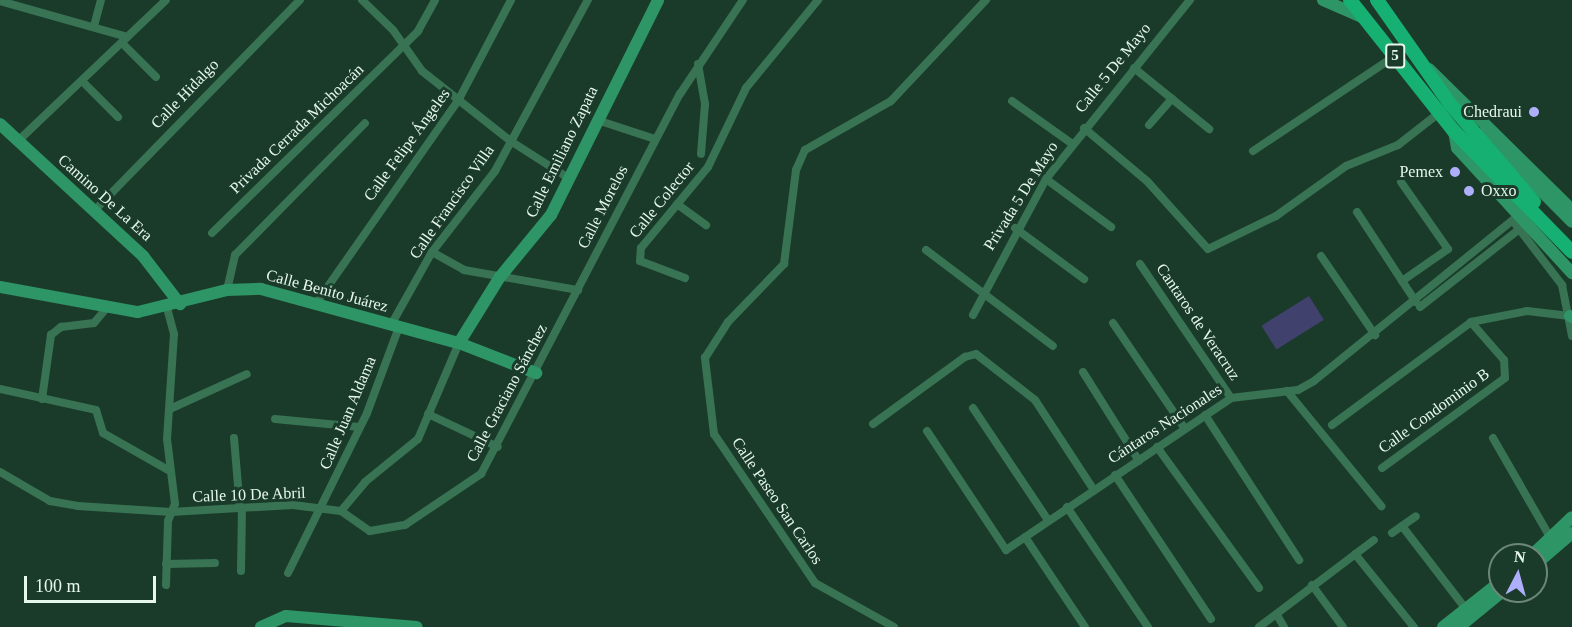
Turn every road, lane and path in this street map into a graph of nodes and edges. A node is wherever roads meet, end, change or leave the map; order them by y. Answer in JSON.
{"nodes":[{"id":1,"x":101,"y":0,"type":"edge"},
{"id":2,"x":166,"y":0,"type":"edge"},
{"id":3,"x":300,"y":0,"type":"edge"},
{"id":4,"x":362,"y":0,"type":"edge"},
{"id":5,"x":435,"y":0,"type":"edge"},
{"id":6,"x":511,"y":0,"type":"edge"},
{"id":7,"x":588,"y":0,"type":"edge"},
{"id":8,"x":658,"y":0,"type":"edge"},
{"id":9,"x":742,"y":0,"type":"edge"},
{"id":10,"x":818,"y":0,"type":"edge"},
{"id":11,"x":986,"y":0,"type":"edge"},
{"id":12,"x":1190,"y":0,"type":"edge"},
{"id":13,"x":1323,"y":0,"type":"edge"},
{"id":14,"x":1350,"y":0,"type":"edge"},
{"id":15,"x":1377,"y":0,"type":"edge"},
{"id":16,"x":0,"y":1,"type":"edge"},
{"id":17,"x":1362,"y":17,"type":"junction"},
{"id":18,"x":94,"y":26,"type":"junction"},
{"id":19,"x":124,"y":40,"type":"junction"},
{"id":20,"x":403,"y":47,"type":"junction"},
{"id":21,"x":1395,"y":56,"type":"junction"},
{"id":22,"x":698,"y":64,"type":"junction"},
{"id":23,"x":1134,"y":68,"type":"junction"},
{"id":24,"x":1429,"y":69,"type":"junction"},
{"id":25,"x":156,"y":78,"type":"dead end"},
{"id":26,"x":82,"y":81,"type":"junction"},
{"id":27,"x":1455,"y":90,"type":"junction"},
{"id":28,"x":1172,"y":99,"type":"junction"},
{"id":29,"x":458,"y":101,"type":"junction"},
{"id":30,"x":1012,"y":101,"type":"dead end"},
{"id":31,"x":1444,"y":109,"type":"junction"},
{"id":32,"x":118,"y":117,"type":"dead end"},
{"id":33,"x":597,"y":120,"type":"junction"},
{"id":34,"x":365,"y":123,"type":"dead end"},
{"id":35,"x":0,"y":124,"type":"edge"},
{"id":36,"x":1149,"y":125,"type":"dead end"},
{"id":37,"x":1084,"y":128,"type":"junction"},
{"id":38,"x":1209,"y":129,"type":"dead end"},
{"id":39,"x":1454,"y":131,"type":"junction"},
{"id":40,"x":655,"y":139,"type":"junction"},
{"id":41,"x":18,"y":141,"type":"junction"},
{"id":42,"x":512,"y":142,"type":"junction"},
{"id":43,"x":1071,"y":143,"type":"junction"},
{"id":44,"x":1253,"y":151,"type":"dead end"},
{"id":45,"x":701,"y":154,"type":"dead end"},
{"id":46,"x":570,"y":179,"type":"junction"},
{"id":47,"x":1046,"y":179,"type":"junction"},
{"id":48,"x":1401,"y":182,"type":"dead end"},
{"id":49,"x":677,"y":204,"type":"junction"},
{"id":50,"x":1572,"y":210,"type":"edge"},
{"id":51,"x":93,"y":212,"type":"junction"},
{"id":52,"x":1357,"y":212,"type":"dead end"},
{"id":53,"x":1520,"y":222,"type":"junction"},
{"id":54,"x":1572,"y":222,"type":"edge"},
{"id":55,"x":706,"y":225,"type":"dead end"},
{"id":56,"x":1111,"y":227,"type":"dead end"},
{"id":57,"x":1015,"y":228,"type":"junction"},
{"id":58,"x":212,"y":233,"type":"dead end"},
{"id":59,"x":1572,"y":241,"type":"edge"},
{"id":60,"x":926,"y":250,"type":"dead end"},
{"id":61,"x":432,"y":252,"type":"junction"},
{"id":62,"x":1572,"y":252,"type":"edge"},
{"id":63,"x":1321,"y":256,"type":"dead end"},
{"id":64,"x":1140,"y":264,"type":"dead end"},
{"id":65,"x":1572,"y":273,"type":"edge"},
{"id":66,"x":500,"y":277,"type":"junction"},
{"id":67,"x":685,"y":278,"type":"dead end"},
{"id":68,"x":1084,"y":279,"type":"dead end"},
{"id":69,"x":1402,"y":281,"type":"junction"},
{"id":70,"x":0,"y":287,"type":"edge"},
{"id":71,"x":227,"y":290,"type":"junction"},
{"id":72,"x":578,"y":290,"type":"junction"},
{"id":73,"x":984,"y":293,"type":"junction"},
{"id":74,"x":1413,"y":299,"type":"junction"},
{"id":75,"x":317,"y":302,"type":"junction"},
{"id":76,"x":180,"y":303,"type":"junction"},
{"id":77,"x":166,"y":307,"type":"junction"},
{"id":78,"x":1420,"y":307,"type":"junction"},
{"id":79,"x":1408,"y":308,"type":"junction"},
{"id":80,"x":105,"y":310,"type":"junction"},
{"id":81,"x":973,"y":315,"type":"dead end"},
{"id":82,"x":1571,"y":317,"type":"edge"},
{"id":83,"x":1471,"y":322,"type":"junction"},
{"id":84,"x":1113,"y":323,"type":"dead end"},
{"id":85,"x":395,"y":326,"type":"junction"},
{"id":86,"x":1375,"y":335,"type":"junction"},
{"id":87,"x":1572,"y":336,"type":"edge"},
{"id":88,"x":459,"y":343,"type":"junction"},
{"id":89,"x":1053,"y":346,"type":"dead end"},
{"id":90,"x":1083,"y":372,"type":"dead end"},
{"id":91,"x":536,"y":373,"type":"junction"},
{"id":92,"x":247,"y":374,"type":"dead end"},
{"id":93,"x":0,"y":389,"type":"edge"},
{"id":94,"x":1287,"y":391,"type":"junction"},
{"id":95,"x":1231,"y":398,"type":"junction"},
{"id":96,"x":42,"y":399,"type":"junction"},
{"id":97,"x":172,"y":408,"type":"junction"},
{"id":98,"x":973,"y":408,"type":"dead end"},
{"id":99,"x":428,"y":414,"type":"junction"},
{"id":100,"x":1205,"y":415,"type":"junction"},
{"id":101,"x":275,"y":419,"type":"dead end"},
{"id":102,"x":873,"y":424,"type":"dead end"},
{"id":103,"x":1332,"y":425,"type":"dead end"},
{"id":104,"x":360,"y":427,"type":"junction"},
{"id":105,"x":1185,"y":429,"type":"junction"},
{"id":106,"x":927,"y":431,"type":"dead end"},
{"id":107,"x":234,"y":438,"type":"dead end"},
{"id":108,"x":1493,"y":438,"type":"dead end"},
{"id":109,"x":498,"y":447,"type":"junction"},
{"id":110,"x":1157,"y":447,"type":"junction"},
{"id":111,"x":1139,"y":460,"type":"junction"},
{"id":112,"x":1382,"y":468,"type":"dead end"},
{"id":113,"x":170,"y":471,"type":"junction"},
{"id":114,"x":0,"y":472,"type":"edge"},
{"id":115,"x":1115,"y":475,"type":"junction"},
{"id":116,"x":1094,"y":490,"type":"junction"},
{"id":117,"x":1381,"y":506,"type":"dead end"},
{"id":118,"x":1068,"y":507,"type":"junction"},
{"id":119,"x":241,"y":508,"type":"junction"},
{"id":120,"x":323,"y":508,"type":"junction"},
{"id":121,"x":341,"y":511,"type":"junction"},
{"id":122,"x":171,"y":512,"type":"junction"},
{"id":123,"x":1416,"y":516,"type":"dead end"},
{"id":124,"x":1572,"y":517,"type":"edge"},
{"id":125,"x":1048,"y":520,"type":"junction"},
{"id":126,"x":1402,"y":526,"type":"junction"},
{"id":127,"x":385,"y":531,"type":"joint"},
{"id":128,"x":1392,"y":533,"type":"dead end"},
{"id":129,"x":1572,"y":533,"type":"edge"},
{"id":130,"x":1025,"y":537,"type":"junction"},
{"id":131,"x":1551,"y":539,"type":"junction"},
{"id":132,"x":1374,"y":540,"type":"dead end"},
{"id":133,"x":1546,"y":543,"type":"edge"},
{"id":134,"x":1355,"y":554,"type":"junction"},
{"id":135,"x":1548,"y":554,"type":"edge"},
{"id":136,"x":1299,"y":560,"type":"dead end"},
{"id":137,"x":215,"y":563,"type":"dead end"},
{"id":138,"x":166,"y":564,"type":"junction"},
{"id":139,"x":241,"y":571,"type":"dead end"},
{"id":140,"x":288,"y":573,"type":"dead end"},
{"id":141,"x":166,"y":585,"type":"dead end"},
{"id":142,"x":1312,"y":585,"type":"junction"},
{"id":143,"x":1259,"y":588,"type":"dead end"},
{"id":144,"x":1488,"y":592,"type":"edge"},
{"id":145,"x":1488,"y":603,"type":"edge"},
{"id":146,"x":1466,"y":609,"type":"junction"},
{"id":147,"x":1277,"y":615,"type":"junction"},
{"id":148,"x":1211,"y":619,"type":"dead end"},
{"id":149,"x":345,"y":623,"type":"edge"},
{"id":150,"x":261,"y":627,"type":"edge"},
{"id":151,"x":417,"y":627,"type":"edge"},
{"id":152,"x":894,"y":627,"type":"edge"},
{"id":153,"x":1085,"y":627,"type":"edge"},
{"id":154,"x":1148,"y":627,"type":"edge"},
{"id":155,"x":1259,"y":627,"type":"edge"},
{"id":156,"x":1284,"y":627,"type":"edge"},
{"id":157,"x":1343,"y":627,"type":"edge"},
{"id":158,"x":1414,"y":627,"type":"edge"},
{"id":159,"x":1443,"y":627,"type":"edge"},
{"id":160,"x":1459,"y":627,"type":"edge"}],
"edges":[{"from":1,"to":18,"type":"street"},
{"from":2,"to":19,"type":"street"},
{"from":3,"to":51,"type":"street","name":"Calle Hidalgo"},
{"from":4,"to":20,"type":"street"},
{"from":5,"to":20,"type":"street","name":"Privada Cerrada Michoacán"},
{"from":6,"to":29,"type":"street","name":"Calle Felipe Ángeles"},
{"from":7,"to":42,"type":"street","name":"Calle Francisco Villa"},
{"from":8,"to":33,"type":"street","name":"Calle Emiliano Zapata"},
{"from":9,"to":22,"type":"street","name":"Calle Morelos"},
{"from":10,"to":49,"type":"street","name":"Calle Colector"},
{"from":11,"to":152,"type":"street","name":"Calle Paseo San Carlos"},
{"from":12,"to":23,"type":"street","name":"Calle 5 De Mayo"},
{"from":13,"to":17,"type":"street"},
{"from":14,"to":17,"type":"main road","number":"5"},
{"from":15,"to":24,"type":"main road","number":"5"},
{"from":16,"to":18,"type":"street"},
{"from":17,"to":21,"type":"main road","number":"5"},
{"from":18,"to":19,"type":"street"},
{"from":19,"to":25,"type":"street"},
{"from":19,"to":26,"type":"street"},
{"from":20,"to":29,"type":"street"},
{"from":20,"to":58,"type":"street","name":"Privada Cerrada Michoacán"},
{"from":21,"to":31,"type":"main road","number":"5"},
{"from":21,"to":44,"type":"street"},
{"from":22,"to":40,"type":"street","name":"Calle Morelos"},
{"from":22,"to":45,"type":"street"},
{"from":23,"to":28,"type":"street"},
{"from":23,"to":37,"type":"street","name":"Calle 5 De Mayo"},
{"from":24,"to":27,"type":"street"},
{"from":24,"to":31,"type":"main road","number":"5"},
{"from":26,"to":32,"type":"street"},
{"from":26,"to":41,"type":"street"},
{"from":27,"to":50,"type":"street"},
{"from":27,"to":54,"type":"street"},
{"from":28,"to":36,"type":"street"},
{"from":28,"to":38,"type":"street"},
{"from":29,"to":42,"type":"street"},
{"from":29,"to":75,"type":"street","name":"Calle Felipe Ángeles"},
{"from":30,"to":43,"type":"street"},
{"from":31,"to":37,"type":"street"},
{"from":31,"to":39,"type":"main road","number":"5"},
{"from":31,"to":59,"type":"main road","number":"5"},
{"from":33,"to":40,"type":"street"},
{"from":33,"to":46,"type":"street","name":"Calle Emiliano Zapata"},
{"from":34,"to":71,"type":"street"},
{"from":35,"to":41,"type":"street","name":"Camino De La Era"},
{"from":37,"to":43,"type":"street","name":"Privada 5 De Mayo"},
{"from":39,"to":53,"type":"street"},
{"from":39,"to":62,"type":"main road","number":"5"},
{"from":40,"to":72,"type":"street","name":"Calle Morelos"},
{"from":41,"to":51,"type":"street","name":"Camino De La Era"},
{"from":42,"to":46,"type":"street"},
{"from":42,"to":61,"type":"street","name":"Calle Francisco Villa"},
{"from":43,"to":47,"type":"street","name":"Privada 5 De Mayo"},
{"from":46,"to":66,"type":"street","name":"Calle Emiliano Zapata"},
{"from":47,"to":56,"type":"street"},
{"from":47,"to":57,"type":"street","name":"Privada 5 De Mayo"},
{"from":48,"to":69,"type":"street"},
{"from":49,"to":55,"type":"street"},
{"from":49,"to":67,"type":"street","name":"Calle Colector"},
{"from":51,"to":76,"type":"street","name":"Camino De La Era"},
{"from":52,"to":69,"type":"street"},
{"from":53,"to":65,"type":"street"},
{"from":53,"to":74,"type":"street"},
{"from":53,"to":78,"type":"street"},
{"from":53,"to":82,"type":"street"},
{"from":57,"to":68,"type":"street"},
{"from":57,"to":73,"type":"street","name":"Privada 5 De Mayo"},
{"from":60,"to":73,"type":"street"},
{"from":61,"to":66,"type":"street"},
{"from":61,"to":85,"type":"street","name":"Calle Francisco Villa"},
{"from":63,"to":86,"type":"street"},
{"from":64,"to":95,"type":"street","name":"Cantaros de Veracruz"},
{"from":66,"to":72,"type":"street"},
{"from":66,"to":88,"type":"street","name":"Calle Emiliano Zapata"},
{"from":69,"to":74,"type":"street"},
{"from":70,"to":80,"type":"street","name":"Calle Benito Juárez"},
{"from":71,"to":75,"type":"street","name":"Calle Benito Juárez"},
{"from":71,"to":76,"type":"street","name":"Calle Benito Juárez"},
{"from":72,"to":91,"type":"street","name":"Calle Graciano Sánchez"},
{"from":73,"to":81,"type":"street","name":"Privada 5 De Mayo"},
{"from":73,"to":89,"type":"street"},
{"from":74,"to":78,"type":"street"},
{"from":74,"to":79,"type":"street","name":"Cántaros Nacionales"},
{"from":75,"to":85,"type":"street","name":"Calle Benito Juárez"},
{"from":76,"to":77,"type":"street","name":"Calle Benito Juárez"},
{"from":77,"to":80,"type":"street","name":"Calle Benito Juárez"},
{"from":77,"to":97,"type":"street","name":"Calle 10 De Abril"},
{"from":78,"to":79,"type":"street"},
{"from":79,"to":86,"type":"street","name":"Cántaros Nacionales"},
{"from":80,"to":96,"type":"street"},
{"from":82,"to":83,"type":"street"},
{"from":82,"to":87,"type":"street"},
{"from":83,"to":103,"type":"street"},
{"from":83,"to":112,"type":"street","name":"Calle Condominio B"},
{"from":84,"to":105,"type":"street"},
{"from":85,"to":88,"type":"street","name":"Calle Benito Juárez"},
{"from":85,"to":104,"type":"street","name":"Calle Juan Aldama"},
{"from":86,"to":94,"type":"street","name":"Cántaros Nacionales"},
{"from":88,"to":91,"type":"street","name":"Calle Benito Juárez"},
{"from":88,"to":99,"type":"street","name":"Calle Emiliano Zapata"},
{"from":90,"to":111,"type":"street"},
{"from":91,"to":109,"type":"street","name":"Calle Graciano Sánchez"},
{"from":92,"to":97,"type":"street"},
{"from":93,"to":96,"type":"street"},
{"from":94,"to":95,"type":"street","name":"Cántaros Nacionales"},
{"from":94,"to":117,"type":"street"},
{"from":95,"to":100,"type":"street","name":"Cántaros Nacionales"},
{"from":96,"to":113,"type":"street"},
{"from":97,"to":113,"type":"street","name":"Calle 10 De Abril"},
{"from":98,"to":125,"type":"street"},
{"from":99,"to":109,"type":"street"},
{"from":99,"to":121,"type":"street","name":"Calle Emiliano Zapata"},
{"from":100,"to":105,"type":"street","name":"Cántaros Nacionales"},
{"from":100,"to":136,"type":"street"},
{"from":101,"to":104,"type":"street"},
{"from":102,"to":116,"type":"street"},
{"from":104,"to":120,"type":"street","name":"Calle Juan Aldama"},
{"from":105,"to":110,"type":"street","name":"Cántaros Nacionales"},
{"from":106,"to":130,"type":"street","name":"Cántaros Nacionales"},
{"from":107,"to":119,"type":"street"},
{"from":108,"to":131,"type":"street"},
{"from":109,"to":127,"type":"street","name":"Calle Graciano Sánchez"},
{"from":110,"to":111,"type":"street","name":"Cántaros Nacionales"},
{"from":110,"to":143,"type":"street"},
{"from":111,"to":115,"type":"street","name":"Cántaros Nacionales"},
{"from":113,"to":122,"type":"street","name":"Calle 10 De Abril"},
{"from":114,"to":122,"type":"street"},
{"from":115,"to":116,"type":"street","name":"Cántaros Nacionales"},
{"from":115,"to":148,"type":"street"},
{"from":116,"to":118,"type":"street","name":"Cántaros Nacionales"},
{"from":118,"to":125,"type":"street","name":"Cántaros Nacionales"},
{"from":118,"to":154,"type":"street"},
{"from":119,"to":120,"type":"street","name":"Calle 10 De Abril"},
{"from":119,"to":122,"type":"street","name":"Calle 10 De Abril"},
{"from":119,"to":139,"type":"street"},
{"from":120,"to":121,"type":"street","name":"Calle 10 De Abril"},
{"from":120,"to":140,"type":"street","name":"Calle Juan Aldama"},
{"from":121,"to":127,"type":"street","name":"Calle 10 De Abril"},
{"from":122,"to":138,"type":"street"},
{"from":123,"to":126,"type":"street"},
{"from":124,"to":131,"type":"street"},
{"from":125,"to":130,"type":"street","name":"Cántaros Nacionales"},
{"from":126,"to":128,"type":"street"},
{"from":126,"to":146,"type":"street"},
{"from":129,"to":135,"type":"street"},
{"from":130,"to":153,"type":"street"},
{"from":131,"to":133,"type":"street"},
{"from":132,"to":134,"type":"street"},
{"from":134,"to":142,"type":"street"},
{"from":134,"to":158,"type":"street"},
{"from":137,"to":138,"type":"street"},
{"from":138,"to":141,"type":"street"},
{"from":142,"to":147,"type":"street"},
{"from":142,"to":157,"type":"street"},
{"from":144,"to":146,"type":"street"},
{"from":145,"to":160,"type":"street"},
{"from":146,"to":159,"type":"street"},
{"from":147,"to":155,"type":"street"},
{"from":147,"to":156,"type":"street"},
{"from":149,"to":150,"type":"street"},
{"from":149,"to":151,"type":"street"}]}
